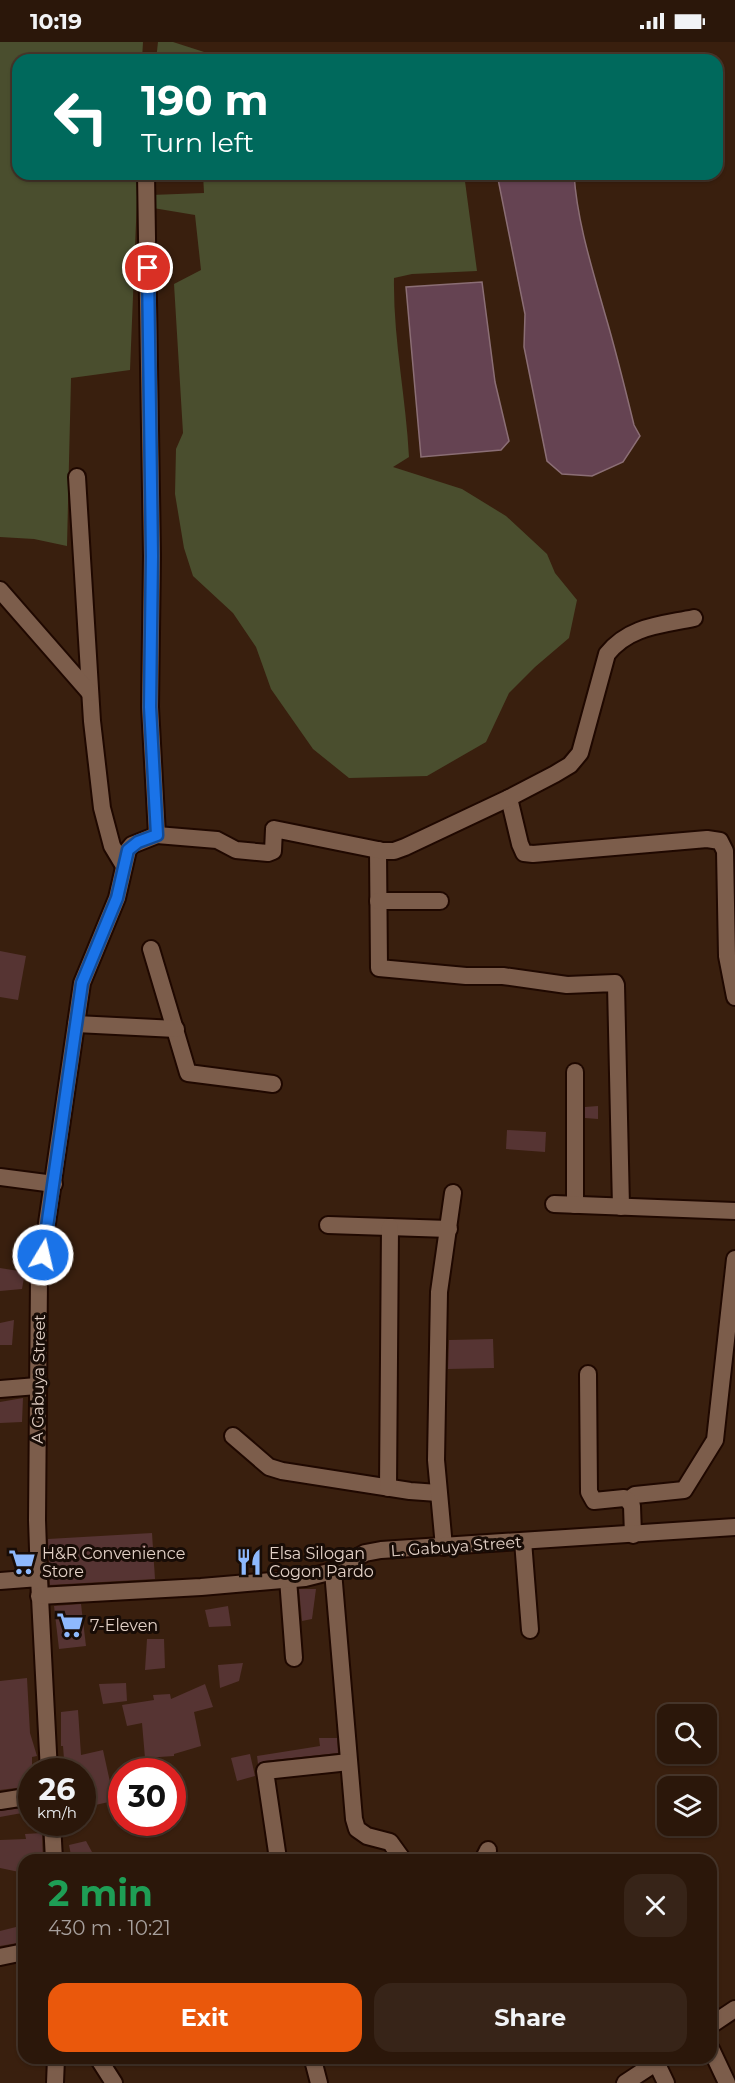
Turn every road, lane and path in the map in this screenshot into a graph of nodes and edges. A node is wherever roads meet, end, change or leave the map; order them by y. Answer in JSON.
{"nodes":[{"id":1,"x":146,"y":180,"type":"edge"},
{"id":2,"x":77,"y":477,"type":"dead end"},
{"id":3,"x":0,"y":590,"type":"edge"},
{"id":4,"x":694,"y":618,"type":"dead end"},
{"id":5,"x":90,"y":693,"type":"junction"},
{"id":6,"x":509,"y":798,"type":"junction"},
{"id":7,"x":157,"y":835,"type":"junction"},
{"id":8,"x":378,"y":850,"type":"junction"},
{"id":9,"x":124,"y":867,"type":"junction"},
{"id":10,"x":378,"y":901,"type":"junction"},
{"id":11,"x":440,"y":901,"type":"dead end"},
{"id":12,"x":151,"y":949,"type":"dead end"},
{"id":13,"x":735,"y":997,"type":"edge"},
{"id":14,"x":76,"y":1024,"type":"junction"},
{"id":15,"x":176,"y":1029,"type":"junction"},
{"id":16,"x":575,"y":1072,"type":"dead end"},
{"id":17,"x":273,"y":1084,"type":"dead end"},
{"id":18,"x":0,"y":1177,"type":"edge"},
{"id":19,"x":54,"y":1184,"type":"junction"},
{"id":20,"x":453,"y":1193,"type":"dead end"},
{"id":21,"x":554,"y":1204,"type":"dead end"},
{"id":22,"x":575,"y":1205,"type":"junction"},
{"id":23,"x":621,"y":1207,"type":"junction"},
{"id":24,"x":735,"y":1211,"type":"edge"},
{"id":25,"x":328,"y":1225,"type":"dead end"},
{"id":26,"x":390,"y":1227,"type":"junction"},
{"id":27,"x":449,"y":1230,"type":"junction"},
{"id":28,"x":735,"y":1259,"type":"edge"},
{"id":29,"x":588,"y":1374,"type":"dead end"},
{"id":30,"x":38,"y":1386,"type":"junction"},
{"id":31,"x":0,"y":1389,"type":"edge"},
{"id":32,"x":233,"y":1436,"type":"dead end"},
{"id":33,"x":388,"y":1488,"type":"junction"},
{"id":34,"x":438,"y":1493,"type":"junction"},
{"id":35,"x":628,"y":1500,"type":"junction"},
{"id":36,"x":735,"y":1527,"type":"edge"},
{"id":37,"x":633,"y":1534,"type":"junction"},
{"id":38,"x":523,"y":1541,"type":"junction"},
{"id":39,"x":444,"y":1547,"type":"junction"},
{"id":40,"x":333,"y":1571,"type":"junction"},
{"id":41,"x":39,"y":1578,"type":"junction"},
{"id":42,"x":288,"y":1579,"type":"junction"},
{"id":43,"x":0,"y":1581,"type":"edge"},
{"id":44,"x":39,"y":1596,"type":"junction"},
{"id":45,"x":530,"y":1630,"type":"dead end"},
{"id":46,"x":294,"y":1658,"type":"dead end"},
{"id":47,"x":48,"y":1758,"type":"edge"},
{"id":48,"x":349,"y":1762,"type":"junction"},
{"id":49,"x":18,"y":1798,"type":"edge"},
{"id":50,"x":0,"y":1801,"type":"edge"},
{"id":51,"x":53,"y":1836,"type":"edge"},
{"id":52,"x":54,"y":1854,"type":"edge"},
{"id":53,"x":277,"y":1854,"type":"edge"},
{"id":54,"x":399,"y":1854,"type":"edge"},
{"id":55,"x":18,"y":1953,"type":"edge"},
{"id":56,"x":0,"y":1957,"type":"edge"},
{"id":57,"x":735,"y":2009,"type":"edge"},
{"id":58,"x":717,"y":2021,"type":"edge"},
{"id":59,"x":717,"y":2062,"type":"edge"},
{"id":60,"x":56,"y":2064,"type":"edge"},
{"id":61,"x":102,"y":2064,"type":"edge"},
{"id":62,"x":314,"y":2064,"type":"edge"},
{"id":63,"x":654,"y":2064,"type":"edge"},
{"id":64,"x":661,"y":2064,"type":"edge"},
{"id":65,"x":55,"y":2083,"type":"edge"},
{"id":66,"x":114,"y":2083,"type":"edge"},
{"id":67,"x":320,"y":2083,"type":"edge"},
{"id":68,"x":626,"y":2083,"type":"edge"},
{"id":69,"x":666,"y":2083,"type":"edge"},
{"id":70,"x":727,"y":2083,"type":"edge"}],
"edges":[{"from":1,"to":7,"type":"street"},
{"from":2,"to":5,"type":"street"},
{"from":3,"to":5,"type":"street"},
{"from":4,"to":6,"type":"street"},
{"from":5,"to":9,"type":"street"},
{"from":6,"to":8,"type":"street"},
{"from":6,"to":13,"type":"street"},
{"from":7,"to":8,"type":"street"},
{"from":7,"to":9,"type":"street","name":"A Gabuya Street"},
{"from":8,"to":10,"type":"street"},
{"from":9,"to":14,"type":"street","name":"A Gabuya Street"},
{"from":10,"to":11,"type":"street"},
{"from":10,"to":23,"type":"street"},
{"from":12,"to":15,"type":"street"},
{"from":14,"to":15,"type":"street"},
{"from":14,"to":19,"type":"street","name":"A Gabuya Street"},
{"from":15,"to":17,"type":"street"},
{"from":16,"to":22,"type":"street"},
{"from":18,"to":19,"type":"street"},
{"from":19,"to":30,"type":"street","name":"A Gabuya Street"},
{"from":20,"to":27,"type":"street"},
{"from":21,"to":22,"type":"street"},
{"from":22,"to":23,"type":"street"},
{"from":23,"to":24,"type":"street"},
{"from":25,"to":26,"type":"street"},
{"from":26,"to":27,"type":"street"},
{"from":26,"to":33,"type":"street"},
{"from":27,"to":34,"type":"street"},
{"from":28,"to":35,"type":"street"},
{"from":29,"to":35,"type":"street"},
{"from":30,"to":31,"type":"street"},
{"from":30,"to":41,"type":"street","name":"A Gabuya Street"},
{"from":32,"to":33,"type":"street"},
{"from":33,"to":34,"type":"street"},
{"from":34,"to":39,"type":"street"},
{"from":35,"to":37,"type":"street"},
{"from":36,"to":37,"type":"street","name":"L. Gabuya Street"},
{"from":37,"to":38,"type":"street","name":"L. Gabuya Street"},
{"from":38,"to":39,"type":"street","name":"L. Gabuya Street"},
{"from":38,"to":45,"type":"street"},
{"from":39,"to":40,"type":"street","name":"L. Gabuya Street"},
{"from":40,"to":42,"type":"street","name":"L. Gabuya Street"},
{"from":40,"to":48,"type":"street"},
{"from":41,"to":43,"type":"street"},
{"from":41,"to":44,"type":"street","name":"A Gabuya Street"},
{"from":42,"to":44,"type":"street","name":"L. Gabuya Street"},
{"from":42,"to":46,"type":"street"},
{"from":44,"to":47,"type":"street","name":"A Gabuya Street"},
{"from":48,"to":53,"type":"street"},
{"from":48,"to":54,"type":"street"},
{"from":49,"to":50,"type":"street"},
{"from":51,"to":52,"type":"street"},
{"from":55,"to":56,"type":"street"},
{"from":57,"to":58,"type":"street"},
{"from":59,"to":70,"type":"street"},
{"from":60,"to":65,"type":"street"},
{"from":61,"to":66,"type":"street"},
{"from":62,"to":67,"type":"street"},
{"from":63,"to":68,"type":"street"},
{"from":64,"to":69,"type":"street"}]}
